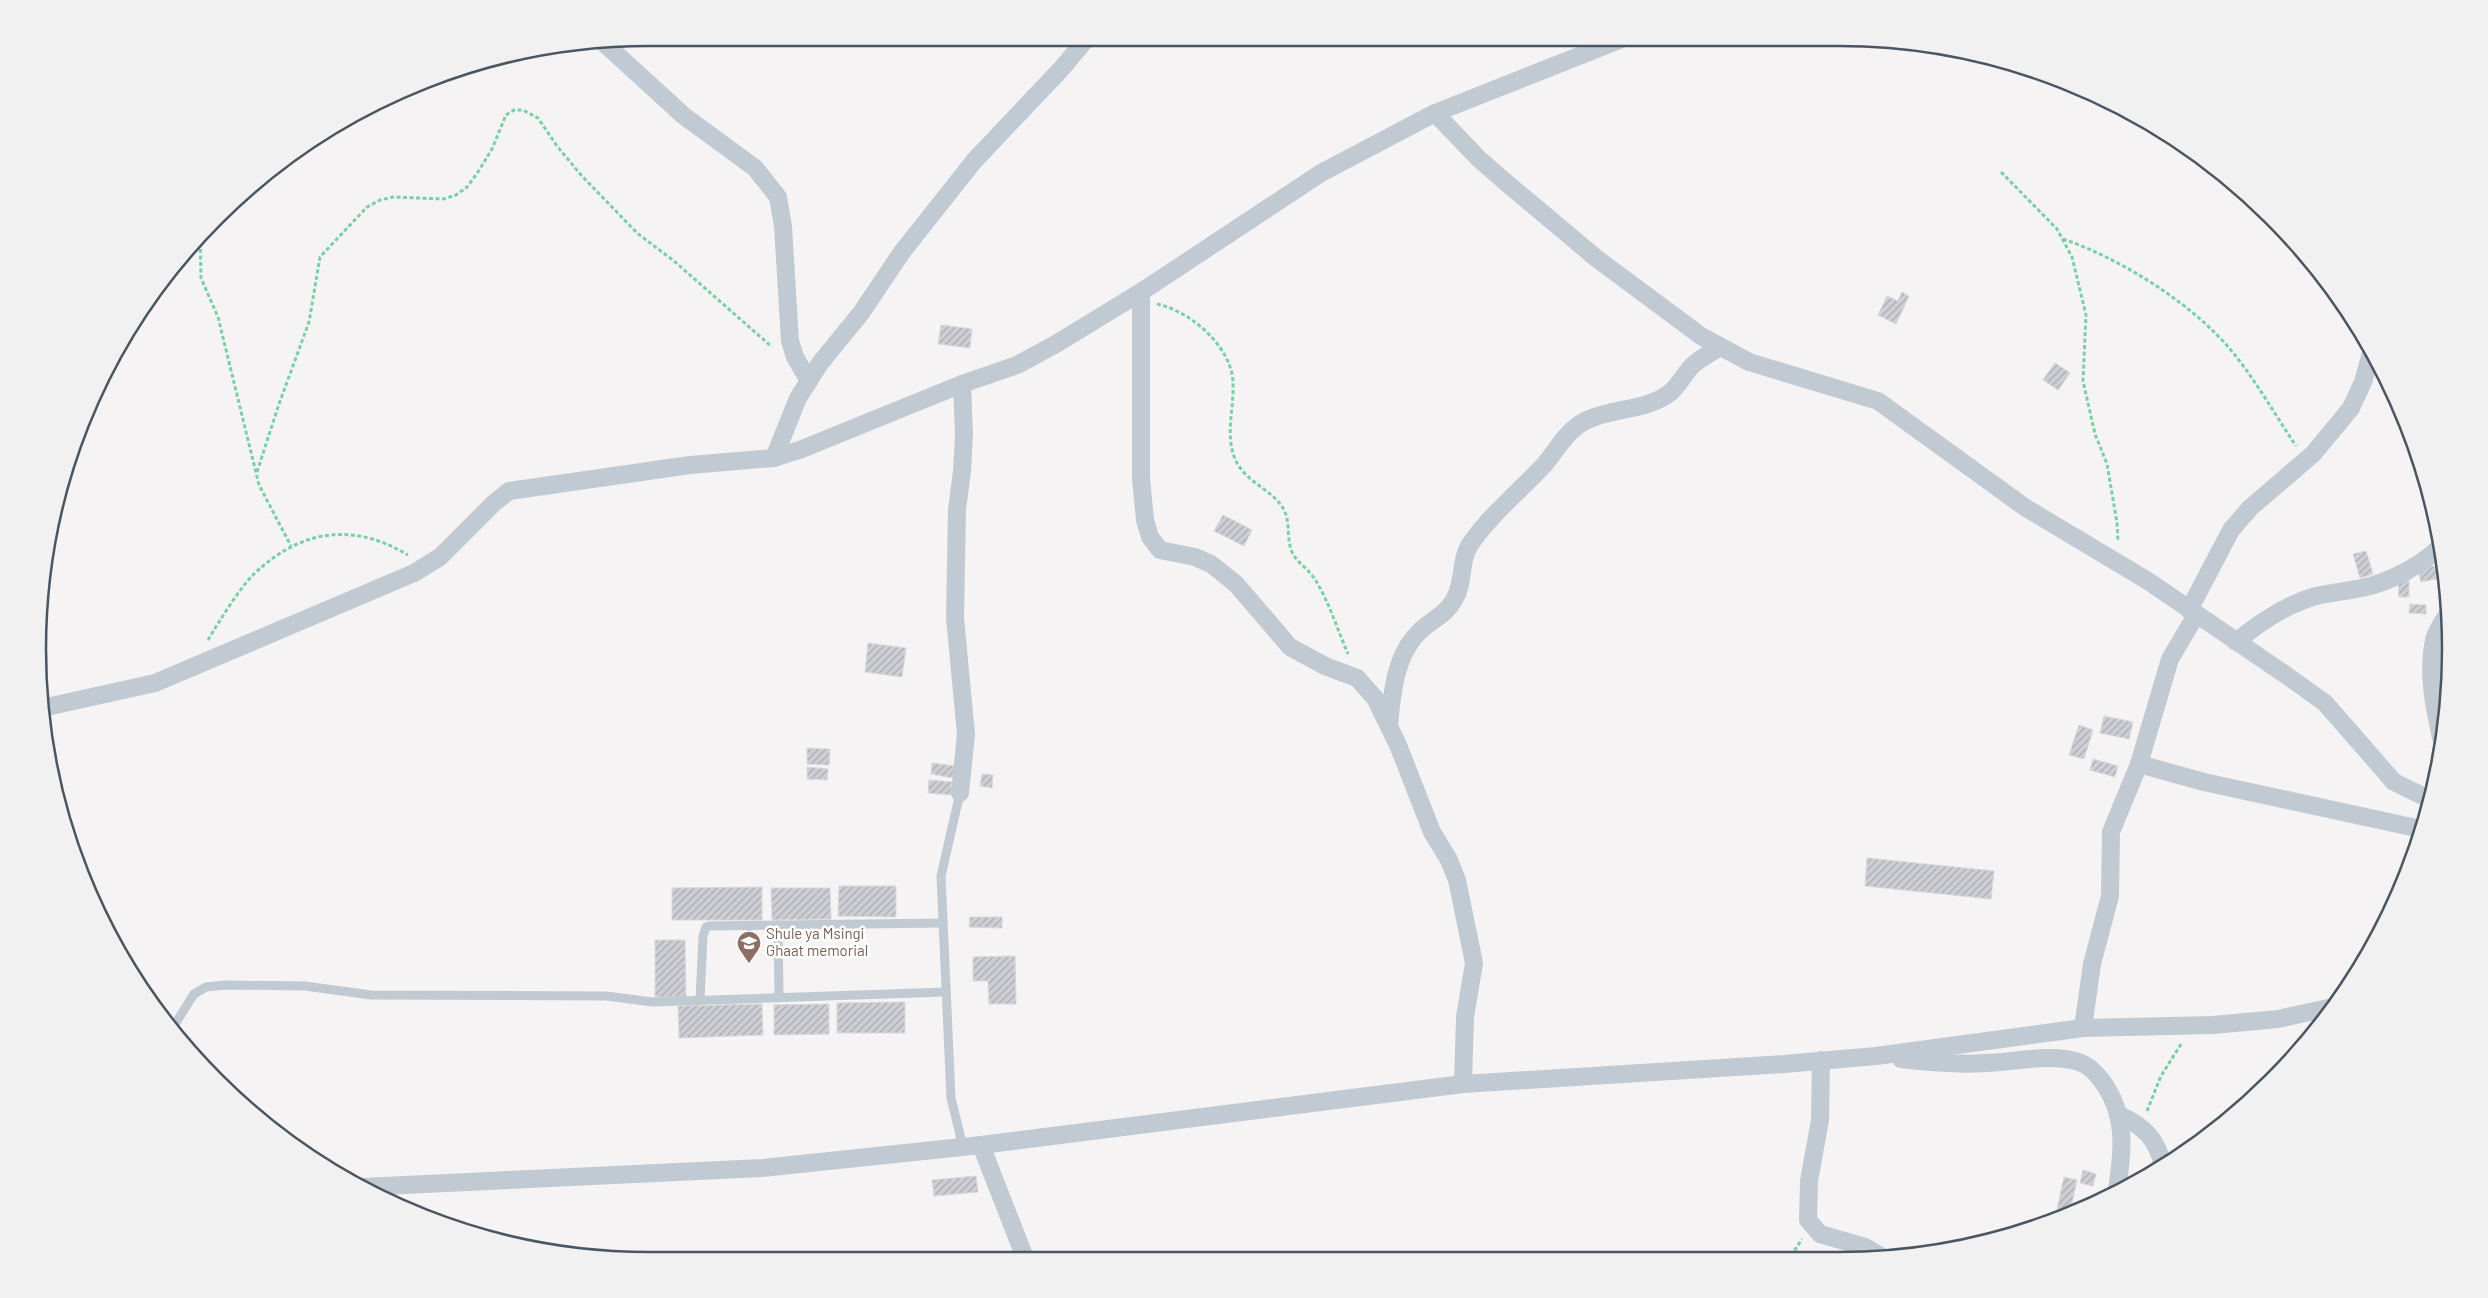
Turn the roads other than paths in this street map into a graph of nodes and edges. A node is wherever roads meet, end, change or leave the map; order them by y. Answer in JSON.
{"nodes":[{"id":1,"x":1080,"y":46,"type":"edge"},
{"id":2,"x":1602,"y":46,"type":"edge"},
{"id":3,"x":610,"y":48,"type":"edge"},
{"id":4,"x":1434,"y":113,"type":"junction"},
{"id":5,"x":1141,"y":300,"type":"junction"},
{"id":6,"x":1720,"y":347,"type":"junction"},
{"id":7,"x":2369,"y":362,"type":"edge"},
{"id":8,"x":806,"y":375,"type":"junction"},
{"id":9,"x":962,"y":384,"type":"junction"},
{"id":10,"x":774,"y":458,"type":"junction"},
{"id":11,"x":2434,"y":552,"type":"edge"},
{"id":12,"x":2192,"y":612,"type":"junction"},
{"id":13,"x":2441,"y":626,"type":"edge"},
{"id":14,"x":2236,"y":642,"type":"junction"},
{"id":15,"x":49,"y":706,"type":"edge"},
{"id":16,"x":2437,"y":721,"type":"edge"},
{"id":17,"x":1389,"y":726,"type":"junction"},
{"id":18,"x":2139,"y":764,"type":"junction"},
{"id":19,"x":960,"y":793,"type":"joint"},
{"id":20,"x":2423,"y":796,"type":"edge"},
{"id":21,"x":2415,"y":827,"type":"edge"},
{"id":22,"x":942,"y":923,"type":"junction"},
{"id":23,"x":778,"y":925,"type":"junction"},
{"id":24,"x":946,"y":992,"type":"junction"},
{"id":25,"x":779,"y":997,"type":"junction"},
{"id":26,"x":700,"y":1000,"type":"junction"},
{"id":27,"x":2322,"y":1009,"type":"edge"},
{"id":28,"x":176,"y":1022,"type":"edge"},
{"id":29,"x":2083,"y":1028,"type":"junction"},
{"id":30,"x":1876,"y":1056,"type":"junction"},
{"id":31,"x":1821,"y":1060,"type":"junction"},
{"id":32,"x":1463,"y":1084,"type":"junction"},
{"id":33,"x":2119,"y":1115,"type":"junction"},
{"id":34,"x":981,"y":1145,"type":"junction"},
{"id":35,"x":964,"y":1147,"type":"junction"},
{"id":36,"x":2161,"y":1158,"type":"edge"},
{"id":37,"x":2118,"y":1184,"type":"edge"},
{"id":38,"x":375,"y":1186,"type":"edge"},
{"id":39,"x":1870,"y":1250,"type":"edge"},
{"id":40,"x":1023,"y":1252,"type":"edge"}],
"edges":[{"from":1,"to":8,"type":"street"},
{"from":2,"to":4,"type":"street"},
{"from":3,"to":8,"type":"street"},
{"from":4,"to":5,"type":"street"},
{"from":4,"to":6,"type":"street"},
{"from":5,"to":9,"type":"street"},
{"from":5,"to":17,"type":"street"},
{"from":6,"to":12,"type":"street"},
{"from":6,"to":17,"type":"street"},
{"from":7,"to":12,"type":"street"},
{"from":8,"to":10,"type":"street"},
{"from":9,"to":10,"type":"street"},
{"from":9,"to":19,"type":"street"},
{"from":10,"to":15,"type":"street"},
{"from":11,"to":14,"type":"street"},
{"from":12,"to":14,"type":"street"},
{"from":12,"to":18,"type":"street"},
{"from":13,"to":16,"type":"street"},
{"from":14,"to":20,"type":"street"},
{"from":17,"to":32,"type":"street"},
{"from":18,"to":21,"type":"street"},
{"from":18,"to":29,"type":"street"},
{"from":19,"to":22,"type":"lane"},
{"from":22,"to":23,"type":"lane"},
{"from":22,"to":24,"type":"lane"},
{"from":23,"to":25,"type":"lane"},
{"from":23,"to":26,"type":"lane"},
{"from":24,"to":25,"type":"lane"},
{"from":24,"to":35,"type":"lane"},
{"from":25,"to":26,"type":"lane"},
{"from":26,"to":28,"type":"lane"},
{"from":27,"to":29,"type":"street"},
{"from":29,"to":30,"type":"street"},
{"from":30,"to":31,"type":"street"},
{"from":30,"to":33,"type":"street"},
{"from":31,"to":32,"type":"street"},
{"from":31,"to":39,"type":"street"},
{"from":32,"to":34,"type":"street"},
{"from":33,"to":36,"type":"street"},
{"from":33,"to":37,"type":"street"},
{"from":34,"to":35,"type":"street"},
{"from":34,"to":40,"type":"street"},
{"from":35,"to":38,"type":"street"}]}
